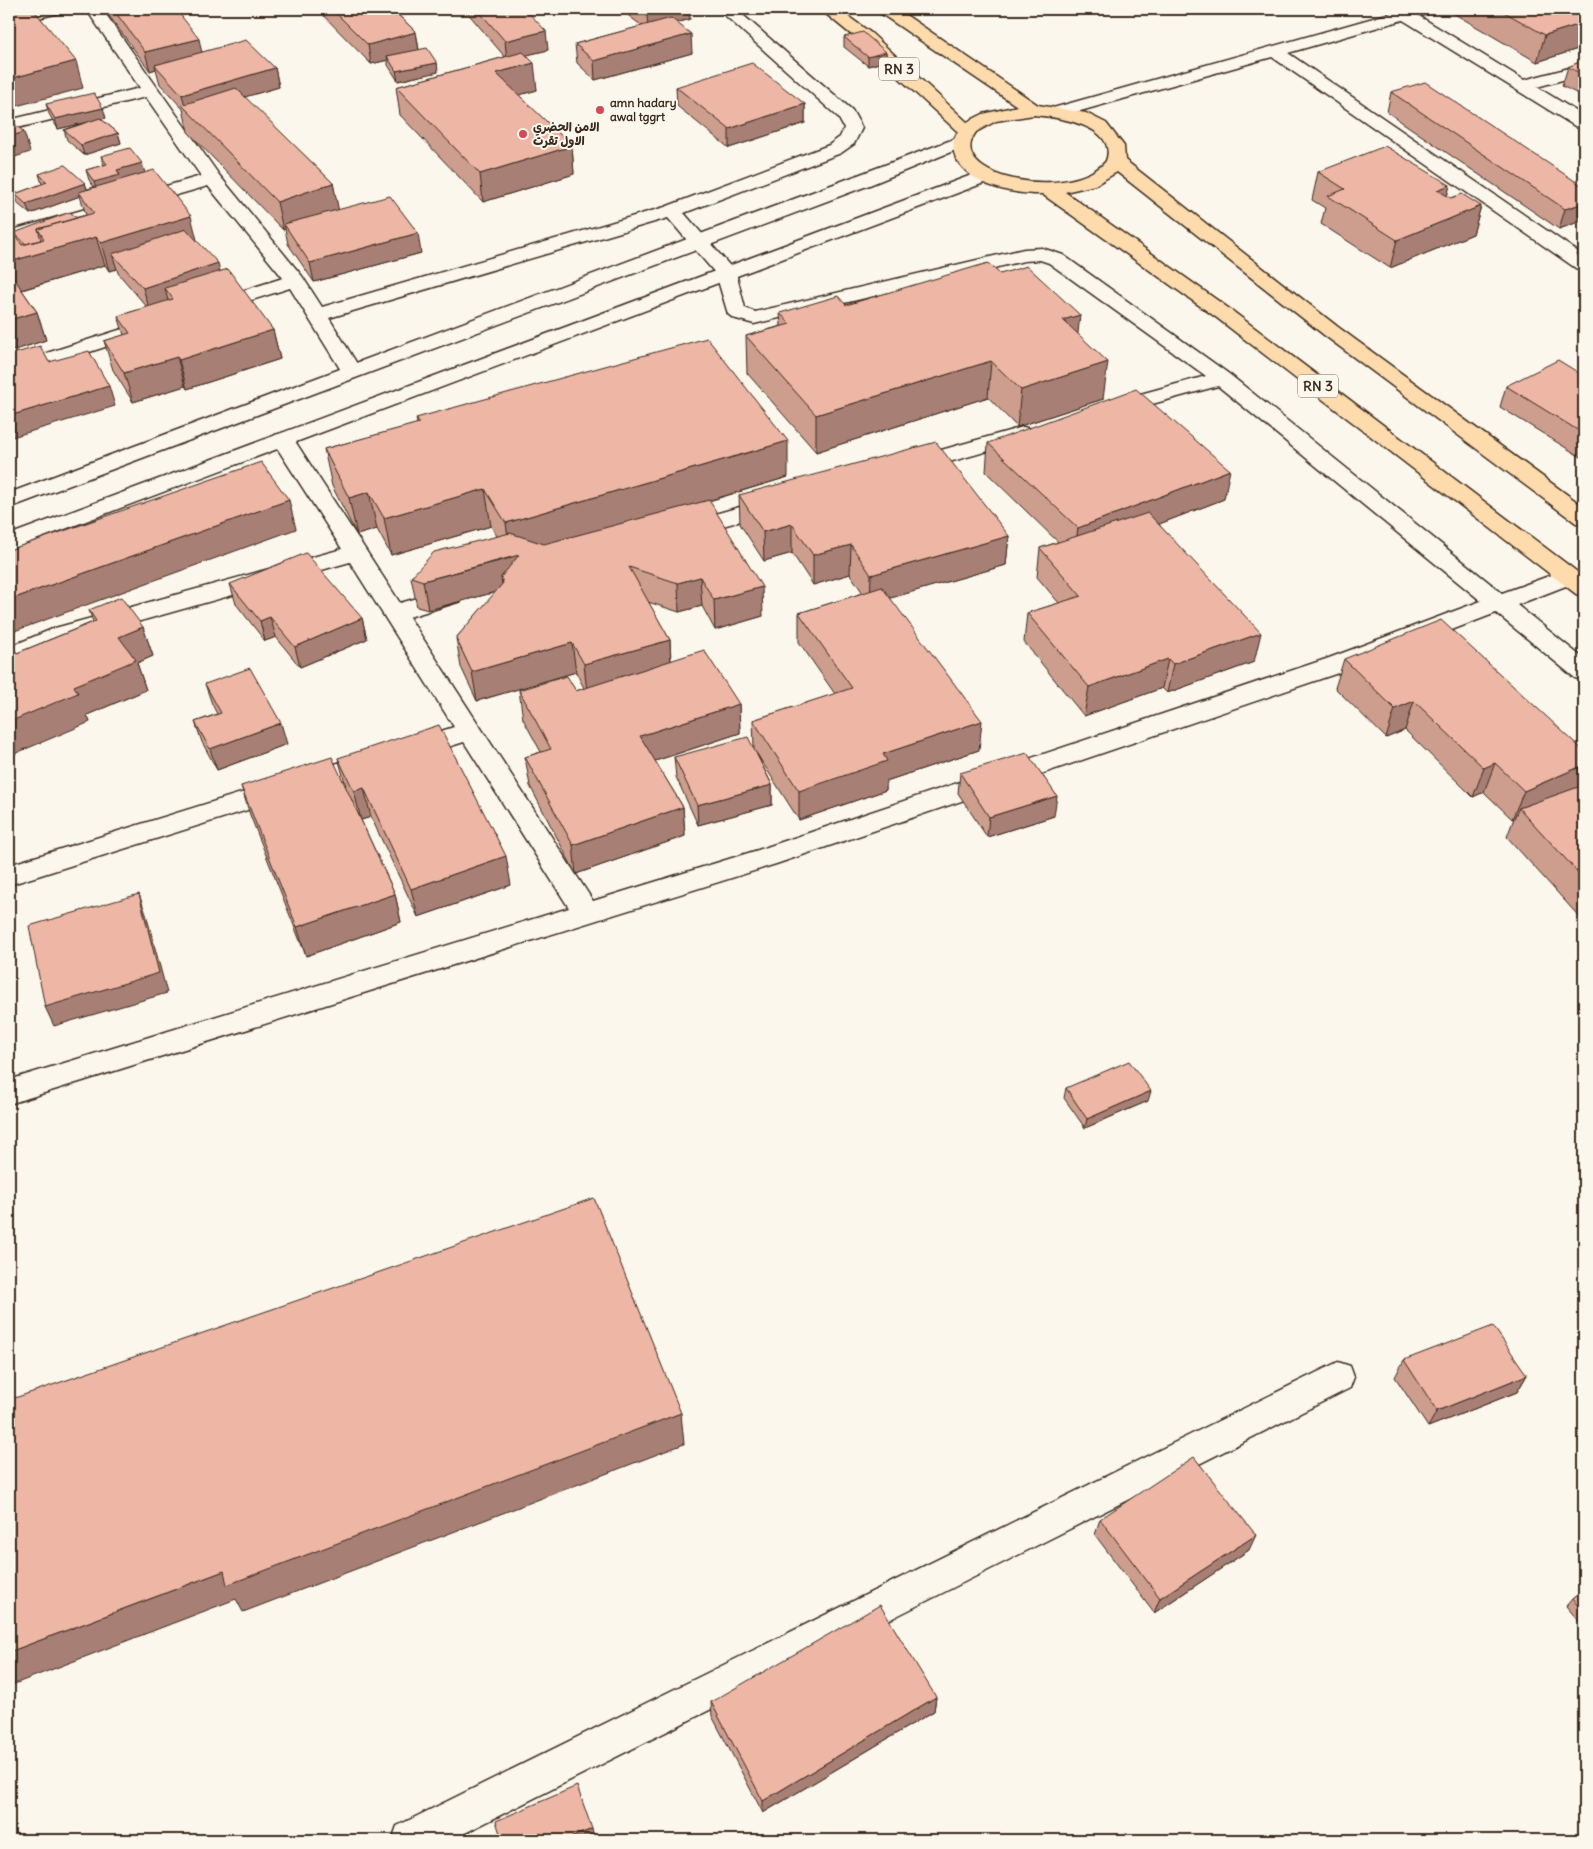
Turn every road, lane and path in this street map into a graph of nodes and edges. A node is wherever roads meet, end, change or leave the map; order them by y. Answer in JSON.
{"nodes":[{"id":1,"x":53,"y":9,"type":"edge"},
{"id":2,"x":94,"y":9,"type":"edge"},
{"id":3,"x":726,"y":9,"type":"edge"},
{"id":4,"x":828,"y":9,"type":"edge"},
{"id":5,"x":886,"y":9,"type":"edge"},
{"id":6,"x":1426,"y":9,"type":"edge"},
{"id":7,"x":1401,"y":12,"type":"edge"},
{"id":8,"x":9,"y":20,"type":"edge"},
{"id":9,"x":1274,"y":52,"type":"junction"},
{"id":10,"x":1584,"y":69,"type":"edge"},
{"id":11,"x":1522,"y":86,"type":"junction"},
{"id":12,"x":150,"y":91,"type":"junction"},
{"id":13,"x":1034,"y":110,"type":"junction"},
{"id":14,"x":1059,"y":112,"type":"junction"},
{"id":15,"x":1584,"y":124,"type":"edge"},
{"id":16,"x":9,"y":125,"type":"edge"},
{"id":17,"x":964,"y":136,"type":"junction"},
{"id":18,"x":1115,"y":161,"type":"junction"},
{"id":19,"x":985,"y":176,"type":"junction"},
{"id":20,"x":212,"y":179,"type":"junction"},
{"id":21,"x":1048,"y":189,"type":"junction"},
{"id":22,"x":672,"y":211,"type":"junction"},
{"id":23,"x":9,"y":237,"type":"edge"},
{"id":24,"x":697,"y":242,"type":"junction"},
{"id":25,"x":1584,"y":244,"type":"edge"},
{"id":26,"x":1565,"y":250,"type":"junction"},
{"id":27,"x":1584,"y":265,"type":"edge"},
{"id":28,"x":726,"y":273,"type":"junction"},
{"id":29,"x":295,"y":280,"type":"junction"},
{"id":30,"x":316,"y":315,"type":"junction"},
{"id":31,"x":9,"y":372,"type":"edge"},
{"id":32,"x":352,"y":372,"type":"junction"},
{"id":33,"x":1222,"y":378,"type":"junction"},
{"id":34,"x":1088,"y":416,"type":"edge"},
{"id":35,"x":1041,"y":429,"type":"edge"},
{"id":36,"x":283,"y":440,"type":"junction"},
{"id":37,"x":888,"y":472,"type":"edge"},
{"id":38,"x":793,"y":500,"type":"edge"},
{"id":39,"x":9,"y":501,"type":"edge"},
{"id":40,"x":1584,"y":518,"type":"edge"},
{"id":41,"x":660,"y":537,"type":"edge"},
{"id":42,"x":9,"y":543,"type":"edge"},
{"id":43,"x":356,"y":554,"type":"junction"},
{"id":44,"x":1576,"y":583,"type":"edge"},
{"id":45,"x":469,"y":592,"type":"edge"},
{"id":46,"x":1499,"y":604,"type":"junction"},
{"id":47,"x":393,"y":613,"type":"junction"},
{"id":48,"x":9,"y":656,"type":"edge"},
{"id":49,"x":1584,"y":672,"type":"edge"},
{"id":50,"x":470,"y":731,"type":"junction"},
{"id":51,"x":9,"y":875,"type":"edge"},
{"id":52,"x":586,"y":912,"type":"junction"},
{"id":53,"x":9,"y":1092,"type":"edge"},
{"id":54,"x":1338,"y":1377,"type":"dead end"},
{"id":55,"x":411,"y":1840,"type":"edge"}],
"edges":[{"from":1,"to":8,"type":"street"},
{"from":2,"to":12,"type":"street"},
{"from":3,"to":22,"type":"street"},
{"from":4,"to":17,"type":"highway","number":"RN 3"},
{"from":5,"to":13,"type":"highway","number":"RN 3"},
{"from":6,"to":7,"type":"street"},
{"from":7,"to":9,"type":"street"},
{"from":7,"to":11,"type":"street"},
{"from":9,"to":14,"type":"street"},
{"from":9,"to":26,"type":"street"},
{"from":10,"to":11,"type":"street"},
{"from":11,"to":15,"type":"street"},
{"from":12,"to":16,"type":"street"},
{"from":12,"to":20,"type":"street"},
{"from":13,"to":14,"type":"highway"},
{"from":13,"to":17,"type":"highway"},
{"from":14,"to":18,"type":"highway"},
{"from":17,"to":19,"type":"highway"},
{"from":17,"to":24,"type":"street"},
{"from":18,"to":21,"type":"highway"},
{"from":18,"to":40,"type":"highway"},
{"from":19,"to":21,"type":"highway"},
{"from":19,"to":28,"type":"street"},
{"from":20,"to":23,"type":"street"},
{"from":20,"to":29,"type":"street"},
{"from":21,"to":44,"type":"highway","number":"RN 3"},
{"from":22,"to":24,"type":"street"},
{"from":22,"to":30,"type":"street"},
{"from":24,"to":28,"type":"street"},
{"from":24,"to":32,"type":"street"},
{"from":25,"to":26,"type":"street"},
{"from":26,"to":27,"type":"street"},
{"from":28,"to":33,"type":"street"},
{"from":28,"to":36,"type":"street"},
{"from":29,"to":30,"type":"street"},
{"from":29,"to":31,"type":"street"},
{"from":30,"to":32,"type":"street"},
{"from":32,"to":39,"type":"street"},
{"from":33,"to":34,"type":"street"},
{"from":33,"to":46,"type":"street"},
{"from":35,"to":37,"type":"street"},
{"from":36,"to":42,"type":"street"},
{"from":36,"to":43,"type":"street"},
{"from":38,"to":41,"type":"street"},
{"from":43,"to":47,"type":"street"},
{"from":43,"to":48,"type":"street"},
{"from":44,"to":46,"type":"street"},
{"from":45,"to":47,"type":"street"},
{"from":46,"to":49,"type":"street"},
{"from":46,"to":52,"type":"street"},
{"from":47,"to":50,"type":"street"},
{"from":50,"to":51,"type":"street"},
{"from":50,"to":52,"type":"street"},
{"from":52,"to":53,"type":"street"},
{"from":54,"to":55,"type":"street"}]}
